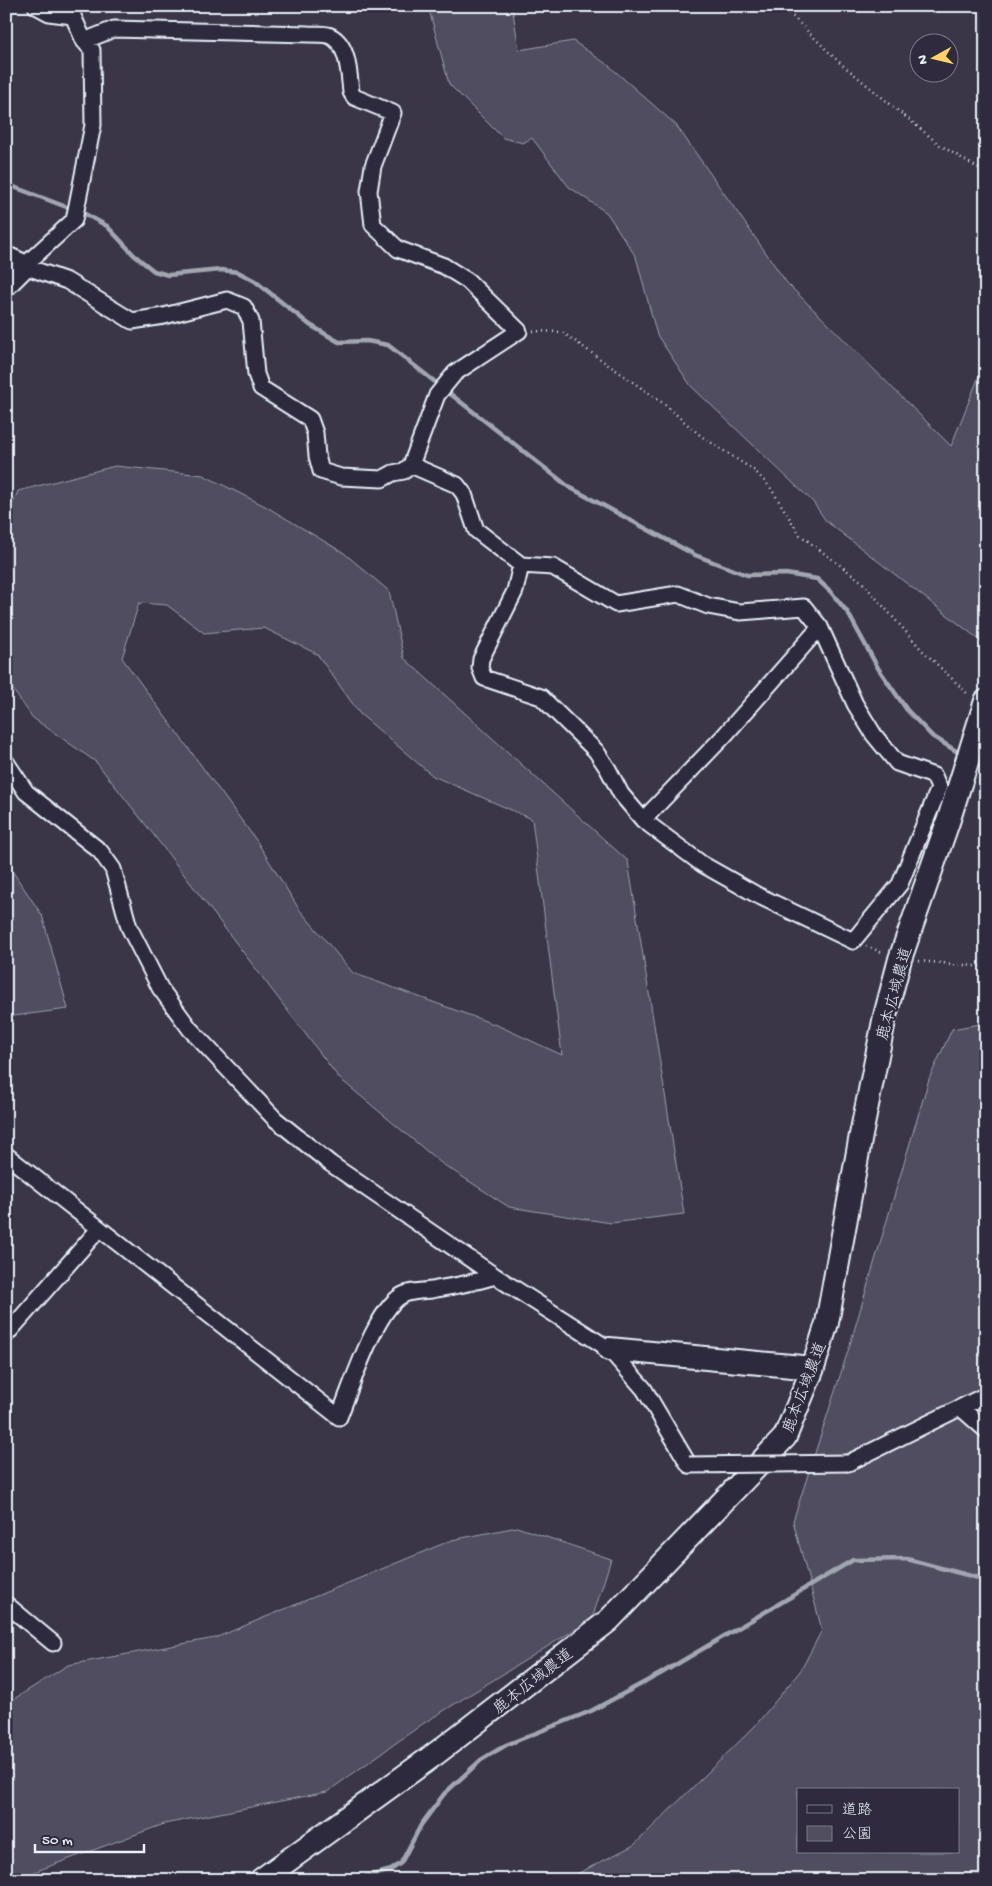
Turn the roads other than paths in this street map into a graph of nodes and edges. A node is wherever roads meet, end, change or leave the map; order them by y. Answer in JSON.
{"nodes":[{"id":1,"x":36,"y":6,"type":"edge"},
{"id":2,"x":84,"y":41,"type":"junction"},
{"id":3,"x":15,"y":262,"type":"edge"},
{"id":4,"x":6,"y":284,"type":"edge"},
{"id":5,"x":411,"y":465,"type":"junction"},
{"id":6,"x":520,"y":565,"type":"junction"},
{"id":7,"x":820,"y":627,"type":"junction"},
{"id":8,"x":984,"y":705,"type":"edge"},
{"id":9,"x":6,"y":762,"type":"edge"},
{"id":10,"x":643,"y":820,"type":"junction"},
{"id":11,"x":6,"y":1155,"type":"edge"},
{"id":12,"x":99,"y":1229,"type":"junction"},
{"id":13,"x":495,"y":1276,"type":"junction"},
{"id":14,"x":6,"y":1335,"type":"edge"},
{"id":15,"x":610,"y":1348,"type":"junction"},
{"id":16,"x":813,"y":1368,"type":"junction"},
{"id":17,"x":986,"y":1395,"type":"edge"},
{"id":18,"x":961,"y":1408,"type":"junction"},
{"id":19,"x":986,"y":1430,"type":"edge"},
{"id":20,"x":6,"y":1604,"type":"edge"},
{"id":21,"x":53,"y":1643,"type":"dead end"},
{"id":22,"x":261,"y":1880,"type":"edge"}],
"edges":[{"from":1,"to":2,"type":"street"},
{"from":2,"to":3,"type":"street"},
{"from":2,"to":5,"type":"street"},
{"from":3,"to":4,"type":"street"},
{"from":3,"to":5,"type":"street"},
{"from":5,"to":6,"type":"street"},
{"from":6,"to":7,"type":"street"},
{"from":6,"to":10,"type":"street"},
{"from":7,"to":10,"type":"street"},
{"from":7,"to":10,"type":"street"},
{"from":8,"to":16,"type":"street","name":"鹿本広域農道"},
{"from":9,"to":13,"type":"street"},
{"from":11,"to":12,"type":"street"},
{"from":12,"to":13,"type":"street"},
{"from":12,"to":14,"type":"street"},
{"from":13,"to":15,"type":"street"},
{"from":15,"to":16,"type":"street"},
{"from":15,"to":18,"type":"street","bridge":true},
{"from":16,"to":22,"type":"street","name":"鹿本広域農道"},
{"from":17,"to":18,"type":"street"},
{"from":18,"to":19,"type":"street"},
{"from":20,"to":21,"type":"street"}]}
